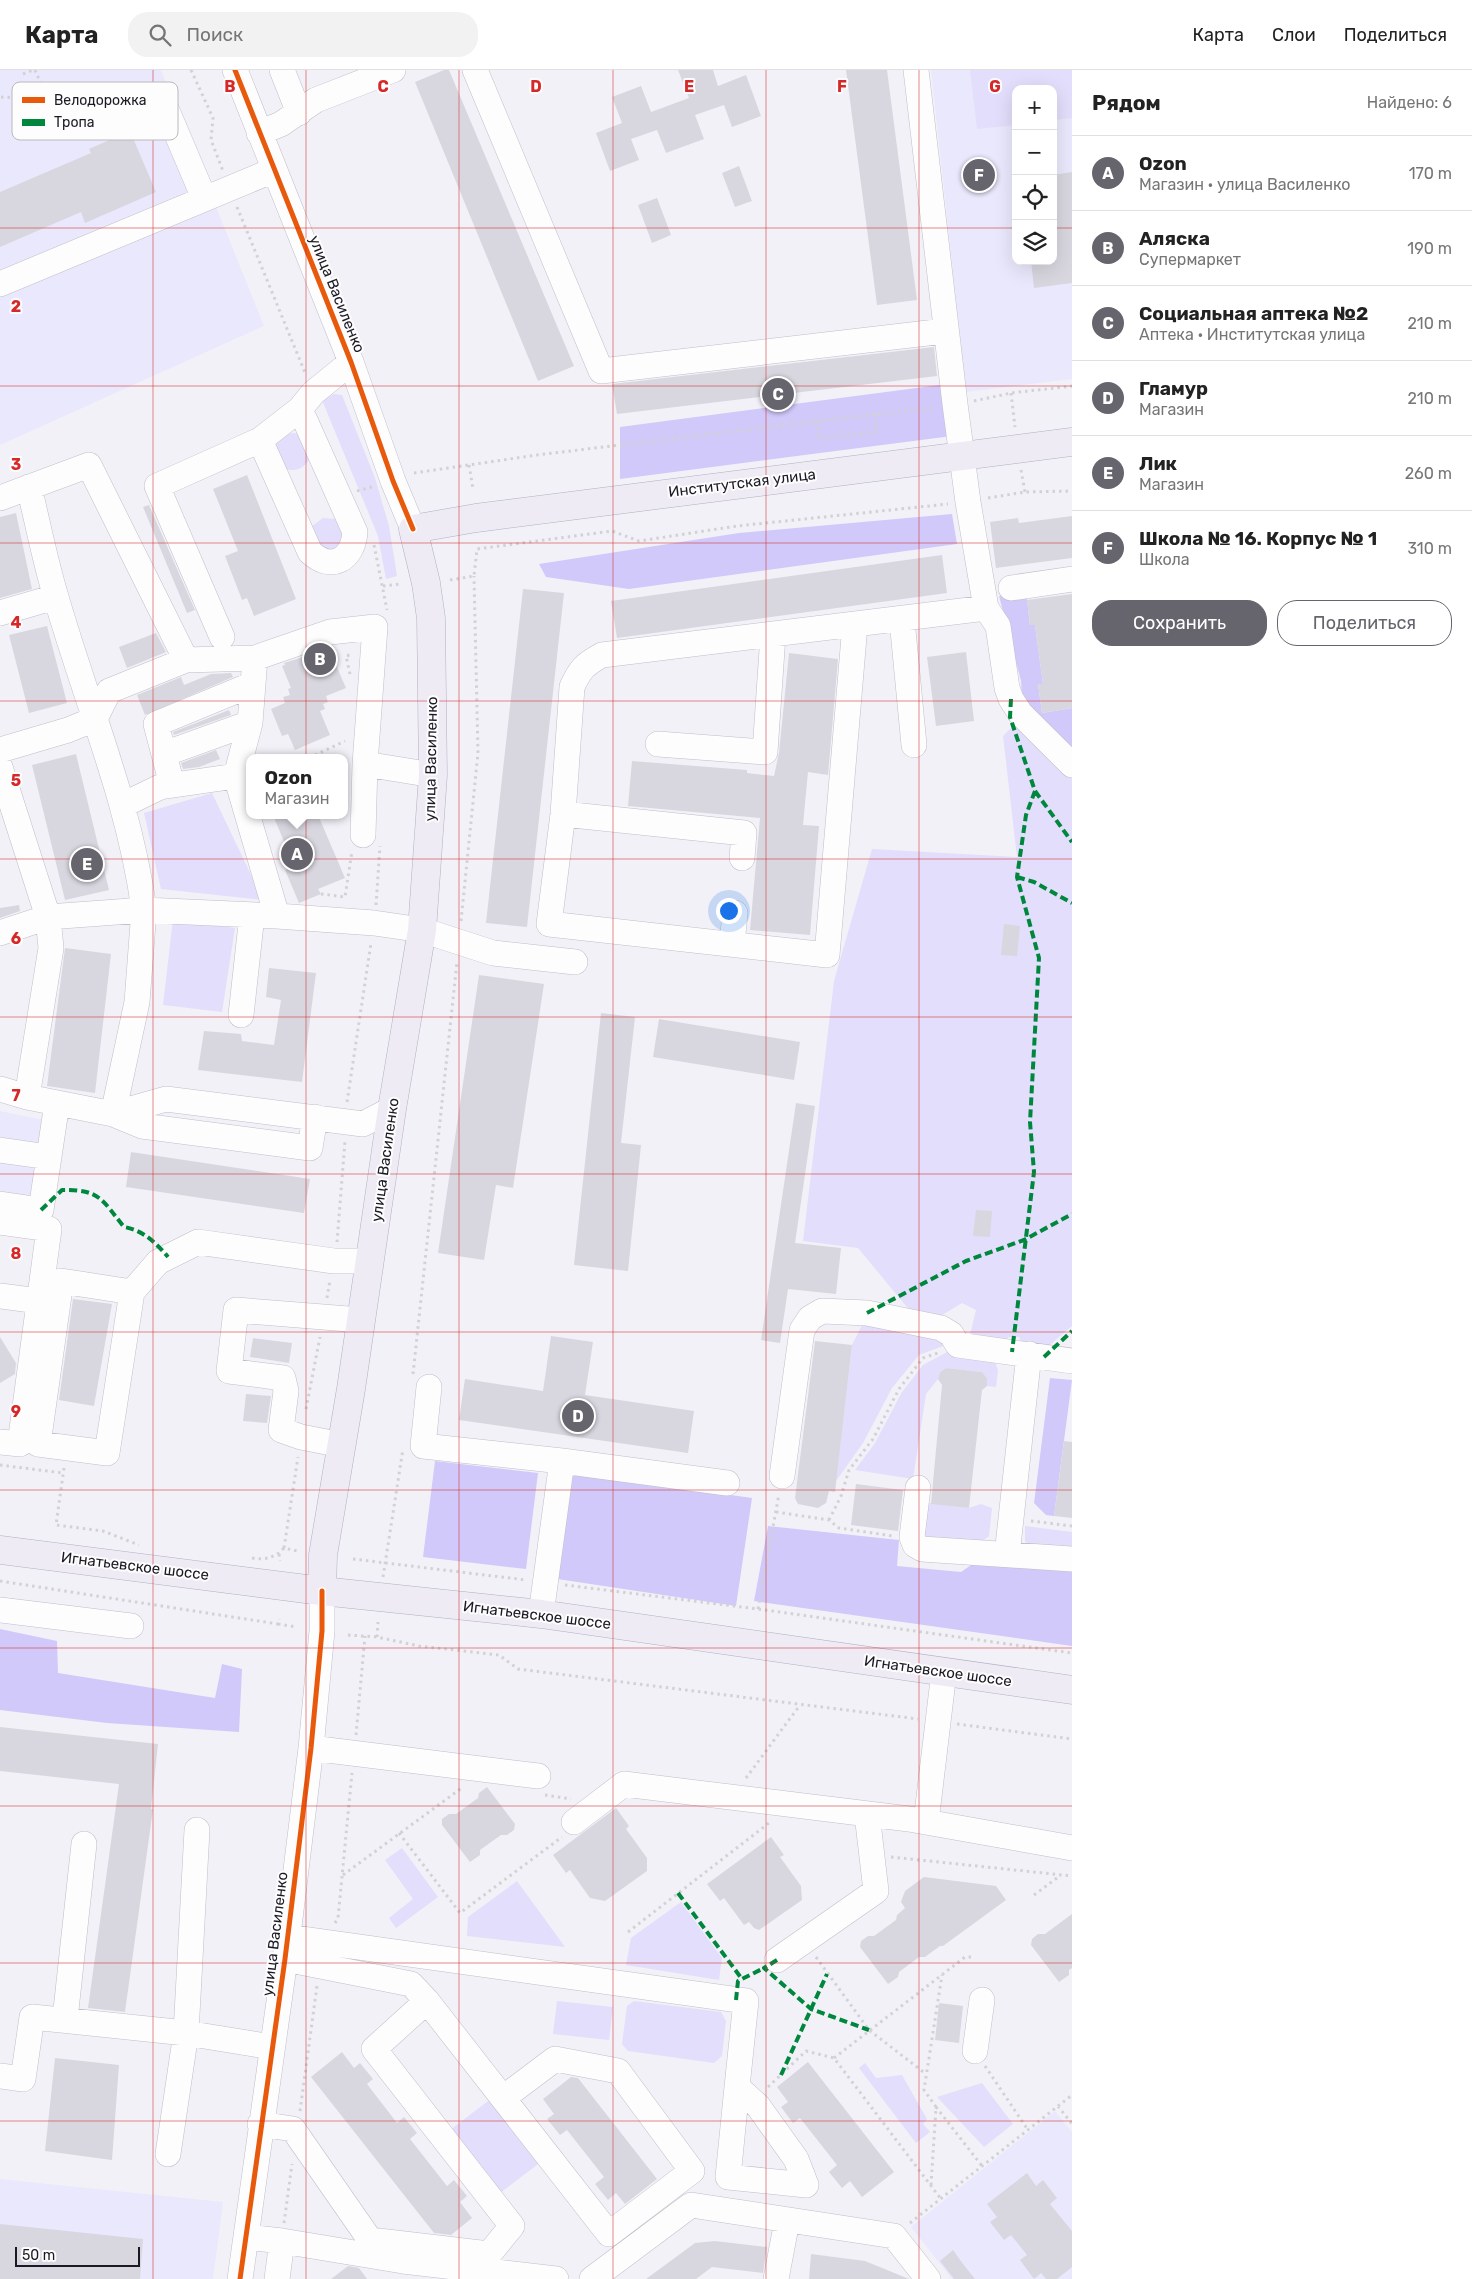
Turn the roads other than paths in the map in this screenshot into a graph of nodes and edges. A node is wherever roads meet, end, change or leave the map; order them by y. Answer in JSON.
{"nodes":[{"id":1,"x":235,"y":70,"type":"edge"},
{"id":2,"x":282,"y":70,"type":"edge"},
{"id":3,"x":393,"y":70,"type":"edge"},
{"id":4,"x":475,"y":70,"type":"edge"},
{"id":5,"x":916,"y":70,"type":"edge"},
{"id":6,"x":299,"y":113,"type":"junction"},
{"id":7,"x":259,"y":133,"type":"junction"},
{"id":8,"x":178,"y":137,"type":"edge"},
{"id":9,"x":274,"y":170,"type":"junction"},
{"id":10,"x":204,"y":198,"type":"junction"},
{"id":11,"x":0,"y":284,"type":"edge"},
{"id":12,"x":945,"y":331,"type":"junction"},
{"id":13,"x":351,"y":362,"type":"junction"},
{"id":14,"x":307,"y":401,"type":"junction"},
{"id":15,"x":260,"y":440,"type":"junction"},
{"id":16,"x":1072,"y":442,"type":"edge"},
{"id":17,"x":962,"y":455,"type":"junction"},
{"id":18,"x":29,"y":487,"type":"junction"},
{"id":19,"x":0,"y":498,"type":"edge"},
{"id":20,"x":412,"y":529,"type":"junction"},
{"id":21,"x":1072,"y":579,"type":"edge"},
{"id":22,"x":1011,"y":588,"type":"dead end"},
{"id":23,"x":55,"y":597,"type":"junction"},
{"id":24,"x":986,"y":608,"type":"junction"},
{"id":25,"x":0,"y":613,"type":"edge"},
{"id":26,"x":902,"y":620,"type":"junction"},
{"id":27,"x":855,"y":625,"type":"junction"},
{"id":28,"x":773,"y":635,"type":"junction"},
{"id":29,"x":222,"y":637,"type":"dead end"},
{"id":30,"x":255,"y":658,"type":"junction"},
{"id":31,"x":186,"y":660,"type":"junction"},
{"id":32,"x":253,"y":684,"type":"junction"},
{"id":33,"x":95,"y":718,"type":"junction"},
{"id":34,"x":250,"y":723,"type":"junction"},
{"id":35,"x":658,"y":744,"type":"dead end"},
{"id":36,"x":914,"y":745,"type":"dead end"},
{"id":37,"x":0,"y":750,"type":"edge"},
{"id":38,"x":164,"y":754,"type":"junction"},
{"id":39,"x":365,"y":764,"type":"junction"},
{"id":40,"x":1072,"y":765,"type":"edge"},
{"id":41,"x":0,"y":767,"type":"edge"},
{"id":42,"x":433,"y":775,"type":"junction"},
{"id":43,"x":236,"y":776,"type":"junction"},
{"id":44,"x":172,"y":785,"type":"junction"},
{"id":45,"x":123,"y":806,"type":"junction"},
{"id":46,"x":246,"y":810,"type":"edge"},
{"id":47,"x":563,"y":814,"type":"junction"},
{"id":48,"x":249,"y":819,"type":"edge"},
{"id":49,"x":366,"y":842,"type":"road end"},
{"id":50,"x":742,"y":858,"type":"dead end"},
{"id":51,"x":144,"y":910,"type":"junction"},
{"id":52,"x":735,"y":913,"type":"dead end"},
{"id":53,"x":252,"y":915,"type":"junction"},
{"id":54,"x":277,"y":916,"type":"junction"},
{"id":55,"x":48,"y":917,"type":"junction"},
{"id":56,"x":422,"y":930,"type":"junction"},
{"id":57,"x":0,"y":933,"type":"edge"},
{"id":58,"x":732,"y":944,"type":"junction"},
{"id":59,"x":575,"y":962,"type":"dead end"},
{"id":60,"x":241,"y":1015,"type":"dead end"},
{"id":61,"x":0,"y":1089,"type":"edge"},
{"id":62,"x":27,"y":1096,"type":"junction"},
{"id":63,"x":57,"y":1103,"type":"junction"},
{"id":64,"x":392,"y":1109,"type":"junction"},
{"id":65,"x":113,"y":1114,"type":"junction"},
{"id":66,"x":0,"y":1150,"type":"edge"},
{"id":67,"x":49,"y":1157,"type":"junction"},
{"id":68,"x":0,"y":1204,"type":"edge"},
{"id":69,"x":0,"y":1222,"type":"edge"},
{"id":70,"x":370,"y":1261,"type":"junction"},
{"id":71,"x":132,"y":1292,"type":"junction"},
{"id":72,"x":0,"y":1296,"type":"edge"},
{"id":73,"x":39,"y":1301,"type":"junction"},
{"id":74,"x":361,"y":1320,"type":"junction"},
{"id":75,"x":1029,"y":1354,"type":"junction"},
{"id":76,"x":1072,"y":1361,"type":"edge"},
{"id":77,"x":421,"y":1382,"type":"road end"},
{"id":78,"x":0,"y":1442,"type":"edge"},
{"id":79,"x":342,"y":1445,"type":"junction"},
{"id":80,"x":562,"y":1461,"type":"junction"},
{"id":81,"x":782,"y":1476,"type":"road end"},
{"id":82,"x":726,"y":1483,"type":"dead end"},
{"id":83,"x":918,"y":1488,"type":"dead end"},
{"id":84,"x":0,"y":1550,"type":"edge"},
{"id":85,"x":1007,"y":1555,"type":"junction"},
{"id":86,"x":1072,"y":1558,"type":"edge"},
{"id":87,"x":322,"y":1590,"type":"junction"},
{"id":88,"x":0,"y":1610,"type":"edge"},
{"id":89,"x":541,"y":1614,"type":"junction"},
{"id":90,"x":131,"y":1626,"type":"dead end"},
{"id":91,"x":944,"y":1672,"type":"junction"},
{"id":92,"x":1072,"y":1690,"type":"edge"},
{"id":93,"x":311,"y":1748,"type":"junction"},
{"id":94,"x":541,"y":1785,"type":"road end"},
{"id":95,"x":867,"y":1814,"type":"junction"},
{"id":96,"x":926,"y":1822,"type":"junction"},
{"id":97,"x":571,"y":1828,"type":"road end"},
{"id":98,"x":197,"y":1830,"type":"dead end"},
{"id":99,"x":84,"y":1844,"type":"dead end"},
{"id":100,"x":1072,"y":1848,"type":"edge"},
{"id":101,"x":286,"y":1948,"type":"junction"},
{"id":102,"x":776,"y":1960,"type":"dead end"},
{"id":103,"x":982,"y":2000,"type":"dead end"},
{"id":104,"x":427,"y":2001,"type":"junction"},
{"id":105,"x":64,"y":2019,"type":"junction"},
{"id":106,"x":186,"y":2033,"type":"junction"},
{"id":107,"x":272,"y":2047,"type":"junction"},
{"id":108,"x":975,"y":2051,"type":"road end"},
{"id":109,"x":0,"y":2076,"type":"edge"},
{"id":110,"x":745,"y":2094,"type":"road end"},
{"id":111,"x":503,"y":2098,"type":"junction"},
{"id":112,"x":260,"y":2124,"type":"junction"},
{"id":113,"x":168,"y":2154,"type":"dead end"},
{"id":114,"x":787,"y":2221,"type":"junction"},
{"id":115,"x":246,"y":2237,"type":"junction"},
{"id":116,"x":282,"y":2241,"type":"junction"},
{"id":117,"x":401,"y":2270,"type":"edge"},
{"id":118,"x":497,"y":2276,"type":"edge"},
{"id":119,"x":240,"y":2279,"type":"edge"},
{"id":120,"x":277,"y":2279,"type":"edge"},
{"id":121,"x":556,"y":2279,"type":"edge"},
{"id":122,"x":592,"y":2279,"type":"edge"},
{"id":123,"x":776,"y":2279,"type":"edge"},
{"id":124,"x":928,"y":2279,"type":"edge"}],
"edges":[{"from":1,"to":7,"type":"street","name":"улица Василенко"},
{"from":2,"to":6,"type":"street"},
{"from":3,"to":6,"type":"street"},
{"from":4,"to":12,"type":"street"},
{"from":5,"to":12,"type":"street"},
{"from":6,"to":7,"type":"street"},
{"from":7,"to":9,"type":"street","name":"улица Василенко"},
{"from":8,"to":10,"type":"street"},
{"from":9,"to":10,"type":"street"},
{"from":9,"to":13,"type":"street","name":"улица Василенко"},
{"from":10,"to":11,"type":"street"},
{"from":12,"to":17,"type":"street"},
{"from":13,"to":14,"type":"street"},
{"from":13,"to":20,"type":"street","name":"улица Василенко"},
{"from":14,"to":15,"type":"street"},
{"from":14,"to":15,"type":"street"},
{"from":15,"to":29,"type":"street"},
{"from":16,"to":17,"type":"main road","name":"Институтская улица"},
{"from":17,"to":20,"type":"main road","name":"Институтская улица"},
{"from":17,"to":24,"type":"street"},
{"from":18,"to":19,"type":"street"},
{"from":18,"to":23,"type":"street"},
{"from":18,"to":31,"type":"street"},
{"from":20,"to":42,"type":"main road","name":"улица Василенко"},
{"from":21,"to":22,"type":"street"},
{"from":23,"to":25,"type":"street"},
{"from":23,"to":33,"type":"street"},
{"from":24,"to":26,"type":"street"},
{"from":24,"to":40,"type":"street"},
{"from":26,"to":27,"type":"street"},
{"from":26,"to":36,"type":"street"},
{"from":27,"to":28,"type":"street"},
{"from":27,"to":58,"type":"street"},
{"from":28,"to":35,"type":"street"},
{"from":28,"to":47,"type":"street"},
{"from":30,"to":31,"type":"street"},
{"from":30,"to":32,"type":"street"},
{"from":30,"to":39,"type":"street"},
{"from":31,"to":33,"type":"street"},
{"from":32,"to":34,"type":"street"},
{"from":32,"to":38,"type":"street"},
{"from":33,"to":37,"type":"street"},
{"from":33,"to":45,"type":"street"},
{"from":34,"to":38,"type":"street"},
{"from":34,"to":43,"type":"street"},
{"from":38,"to":44,"type":"street"},
{"from":39,"to":42,"type":"street"},
{"from":39,"to":49,"type":"street"},
{"from":41,"to":55,"type":"street"},
{"from":42,"to":56,"type":"main road","name":"улица Василенко"},
{"from":43,"to":44,"type":"street"},
{"from":43,"to":46,"type":"street"},
{"from":44,"to":45,"type":"street"},
{"from":45,"to":51,"type":"street"},
{"from":47,"to":50,"type":"street"},
{"from":47,"to":58,"type":"street"},
{"from":48,"to":54,"type":"street"},
{"from":51,"to":53,"type":"street"},
{"from":51,"to":55,"type":"street"},
{"from":51,"to":65,"type":"street"},
{"from":52,"to":58,"type":"street"},
{"from":53,"to":54,"type":"street"},
{"from":53,"to":60,"type":"street"},
{"from":54,"to":56,"type":"street"},
{"from":55,"to":57,"type":"street"},
{"from":55,"to":62,"type":"street"},
{"from":56,"to":59,"type":"street"},
{"from":56,"to":64,"type":"main road","name":"улица Василенко"},
{"from":61,"to":62,"type":"street"},
{"from":62,"to":63,"type":"street"},
{"from":63,"to":65,"type":"street"},
{"from":63,"to":67,"type":"street"},
{"from":64,"to":65,"type":"street"},
{"from":64,"to":70,"type":"main road","name":"улица Василенко"},
{"from":66,"to":67,"type":"street"},
{"from":67,"to":68,"type":"street"},
{"from":69,"to":73,"type":"street"},
{"from":70,"to":71,"type":"street"},
{"from":70,"to":74,"type":"main road","name":"улица Василенко"},
{"from":71,"to":71,"type":"street"},
{"from":72,"to":73,"type":"street"},
{"from":73,"to":78,"type":"street"},
{"from":74,"to":79,"type":"main road","name":"улица Василенко"},
{"from":74,"to":79,"type":"street"},
{"from":75,"to":76,"type":"street"},
{"from":75,"to":81,"type":"street"},
{"from":75,"to":85,"type":"street"},
{"from":77,"to":80,"type":"street"},
{"from":79,"to":87,"type":"main road","name":"улица Василенко"},
{"from":80,"to":82,"type":"street"},
{"from":80,"to":89,"type":"street"},
{"from":83,"to":85,"type":"street"},
{"from":84,"to":87,"type":"main road","name":"Игнатьевское шоссе"},
{"from":85,"to":86,"type":"street"},
{"from":87,"to":89,"type":"main road","name":"Игнатьевское шоссе"},
{"from":87,"to":93,"type":"street","name":"улица Василенко"},
{"from":88,"to":90,"type":"street"},
{"from":89,"to":91,"type":"main road","name":"Игнатьевское шоссе"},
{"from":91,"to":92,"type":"main road","name":"Игнатьевское шоссе"},
{"from":91,"to":96,"type":"street"},
{"from":93,"to":94,"type":"street"},
{"from":93,"to":101,"type":"street","name":"улица Василенко"},
{"from":95,"to":96,"type":"street"},
{"from":95,"to":97,"type":"street"},
{"from":95,"to":102,"type":"street"},
{"from":96,"to":100,"type":"street"},
{"from":98,"to":106,"type":"street"},
{"from":99,"to":105,"type":"street"},
{"from":101,"to":104,"type":"street"},
{"from":101,"to":107,"type":"street","name":"улица Василенко"},
{"from":101,"to":110,"type":"street"},
{"from":103,"to":108,"type":"street"},
{"from":104,"to":111,"type":"street"},
{"from":104,"to":112,"type":"street"},
{"from":105,"to":106,"type":"street"},
{"from":105,"to":109,"type":"street"},
{"from":106,"to":107,"type":"street"},
{"from":106,"to":113,"type":"street"},
{"from":107,"to":112,"type":"street","name":"улица Василенко"},
{"from":111,"to":111,"type":"street"},
{"from":112,"to":115,"type":"street","name":"улица Василенко"},
{"from":114,"to":122,"type":"street"},
{"from":114,"to":123,"type":"street"},
{"from":114,"to":124,"type":"street"},
{"from":115,"to":116,"type":"street"},
{"from":115,"to":119,"type":"street","name":"улица Василенко"},
{"from":116,"to":117,"type":"street"},
{"from":116,"to":120,"type":"street"},
{"from":117,"to":118,"type":"street"},
{"from":118,"to":121,"type":"street"}]}
